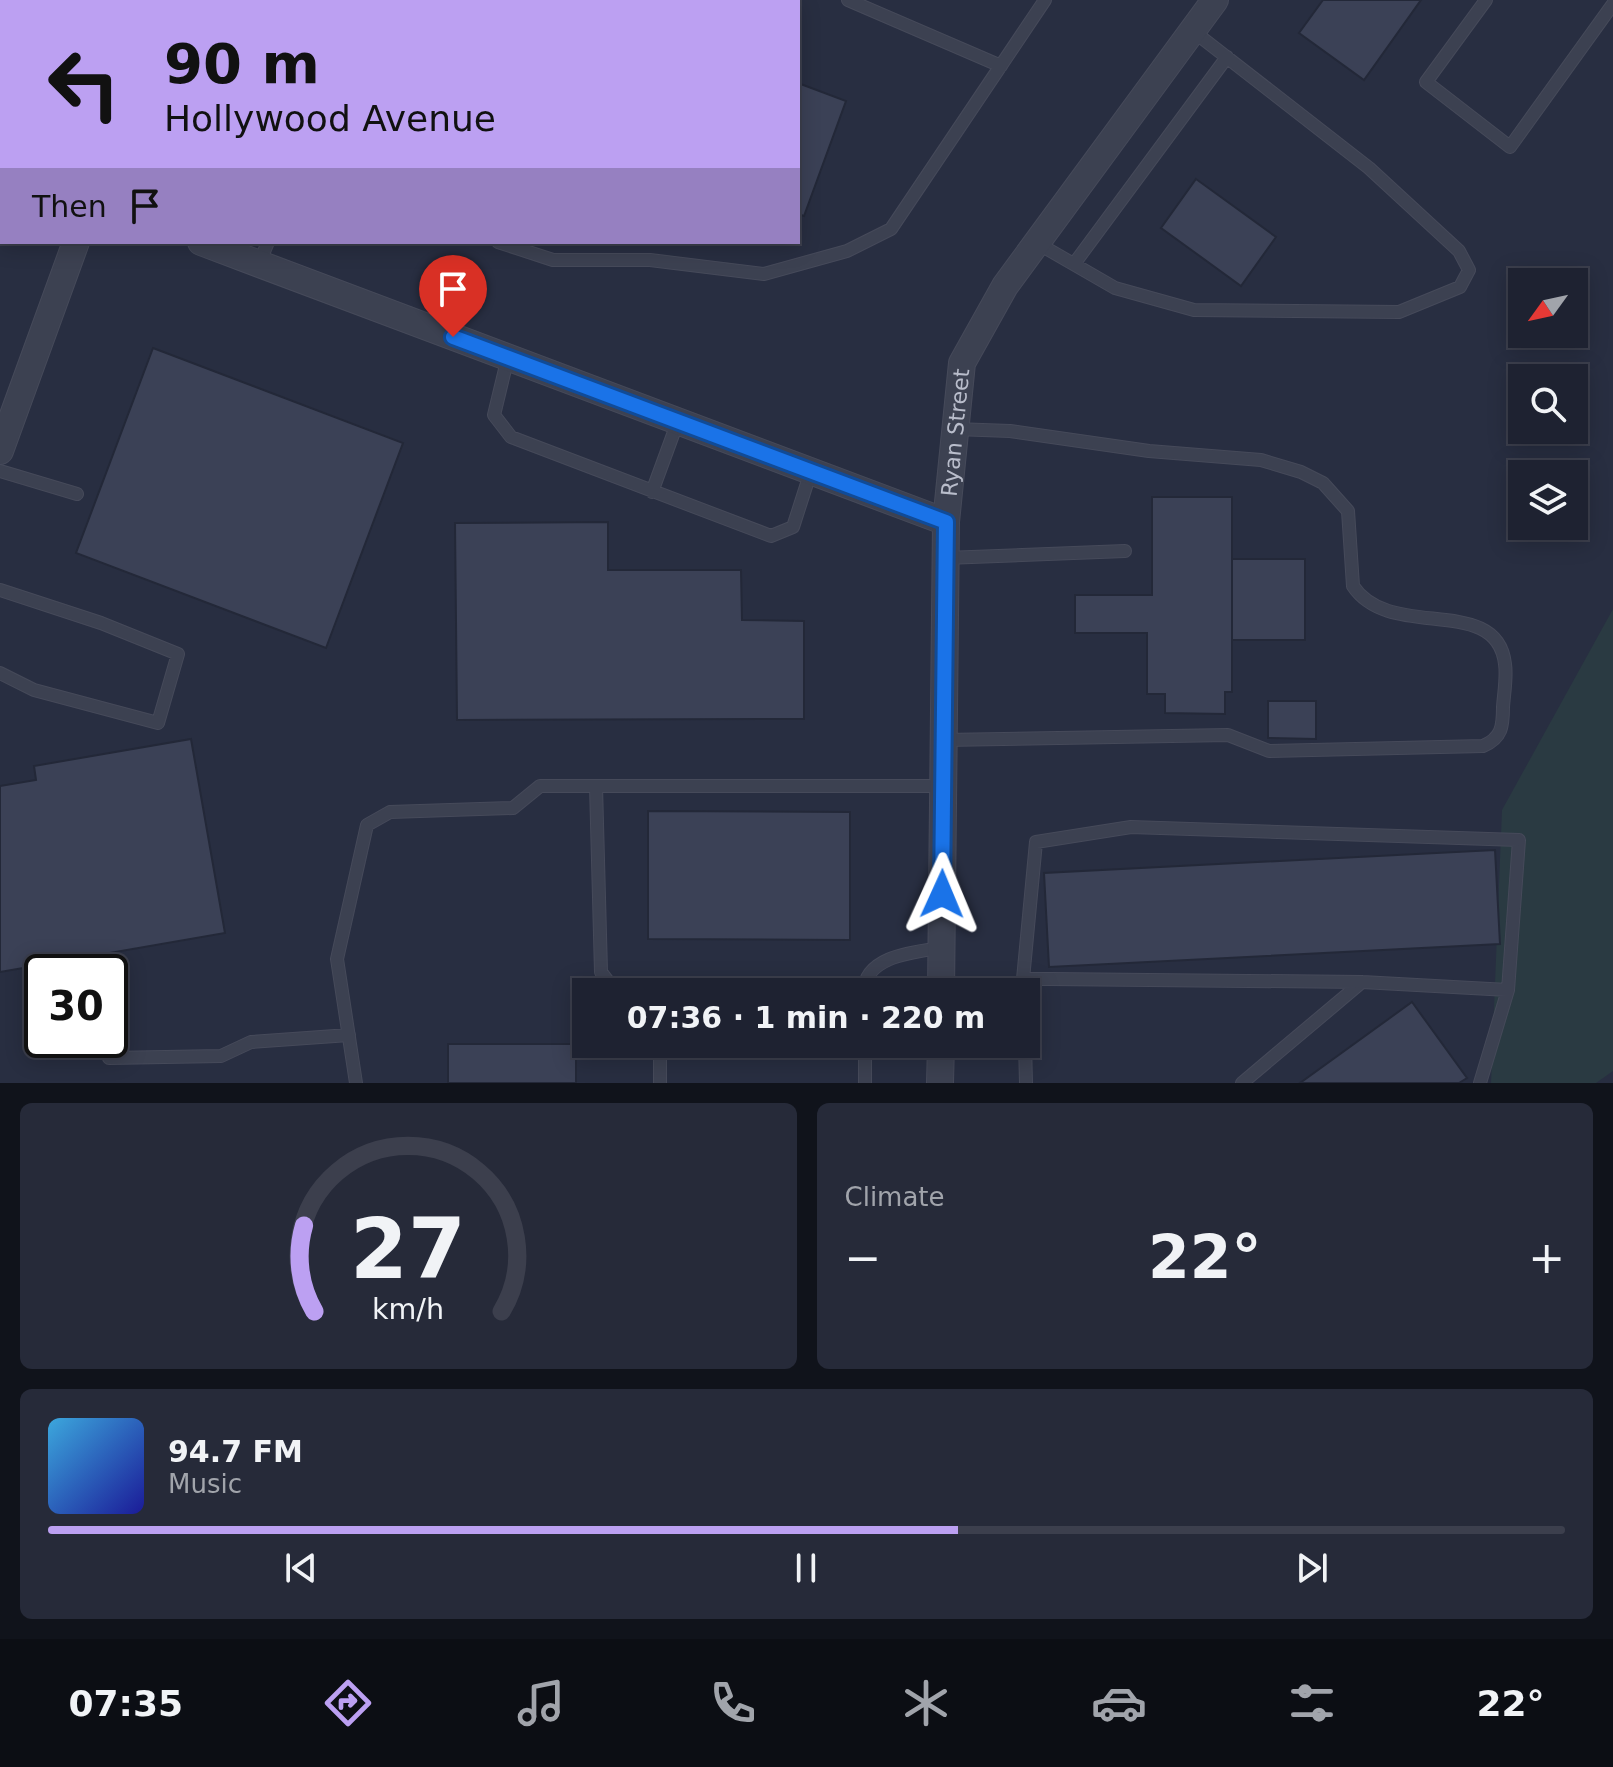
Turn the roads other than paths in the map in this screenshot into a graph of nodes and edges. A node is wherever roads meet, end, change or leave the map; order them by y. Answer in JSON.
{"nodes":[{"id":1,"x":848,"y":0,"type":"edge"},
{"id":2,"x":1045,"y":0,"type":"edge"},
{"id":3,"x":1215,"y":0,"type":"edge"},
{"id":4,"x":1486,"y":0,"type":"edge"},
{"id":5,"x":1613,"y":4,"type":"edge"},
{"id":6,"x":1193,"y":31,"type":"junction"},
{"id":7,"x":1227,"y":57,"type":"junction"},
{"id":8,"x":1001,"y":66,"type":"junction"},
{"id":9,"x":1037,"y":243,"type":"junction"},
{"id":10,"x":75,"y":244,"type":"edge"},
{"id":11,"x":212,"y":244,"type":"edge"},
{"id":12,"x":504,"y":244,"type":"edge"},
{"id":13,"x":263,"y":253,"type":"edge"},
{"id":14,"x":1074,"y":264,"type":"junction"},
{"id":15,"x":508,"y":357,"type":"junction"},
{"id":16,"x":678,"y":421,"type":"junction"},
{"id":17,"x":955,"y":429,"type":"junction"},
{"id":18,"x":0,"y":451,"type":"edge"},
{"id":19,"x":0,"y":471,"type":"edge"},
{"id":20,"x":811,"y":471,"type":"junction"},
{"id":21,"x":652,"y":492,"type":"junction"},
{"id":22,"x":77,"y":494,"type":"dead end"},
{"id":23,"x":946,"y":522,"type":"junction"},
{"id":24,"x":1125,"y":551,"type":"dead end"},
{"id":25,"x":945,"y":558,"type":"junction"},
{"id":26,"x":0,"y":590,"type":"edge"},
{"id":27,"x":0,"y":673,"type":"edge"},
{"id":28,"x":944,"y":740,"type":"junction"},
{"id":29,"x":596,"y":786,"type":"junction"},
{"id":30,"x":943,"y":786,"type":"junction"},
{"id":31,"x":941,"y":948,"type":"junction"},
{"id":32,"x":606,"y":978,"type":"edge"},
{"id":33,"x":866,"y":978,"type":"edge"},
{"id":34,"x":941,"y":978,"type":"edge"},
{"id":35,"x":1024,"y":978,"type":"edge"},
{"id":36,"x":1362,"y":982,"type":"junction"},
{"id":37,"x":1040,"y":986,"type":"edge"},
{"id":38,"x":1508,"y":990,"type":"junction"},
{"id":39,"x":349,"y":1035,"type":"junction"},
{"id":40,"x":128,"y":1058,"type":"edge"},
{"id":41,"x":660,"y":1058,"type":"edge"},
{"id":42,"x":865,"y":1058,"type":"edge"},
{"id":43,"x":941,"y":1058,"type":"edge"},
{"id":44,"x":1025,"y":1058,"type":"edge"},
{"id":45,"x":356,"y":1083,"type":"edge"},
{"id":46,"x":660,"y":1083,"type":"edge"},
{"id":47,"x":865,"y":1083,"type":"edge"},
{"id":48,"x":940,"y":1083,"type":"edge"},
{"id":49,"x":1026,"y":1083,"type":"edge"},
{"id":50,"x":1242,"y":1083,"type":"edge"},
{"id":51,"x":1480,"y":1083,"type":"edge"}],
"edges":[{"from":1,"to":8,"type":"lane"},
{"from":2,"to":8,"type":"lane"},
{"from":3,"to":6,"type":"street","name":"Ryan Street"},
{"from":4,"to":5,"type":"lane"},
{"from":6,"to":7,"type":"lane"},
{"from":6,"to":9,"type":"street","name":"Ryan Street"},
{"from":7,"to":14,"type":"lane"},
{"from":7,"to":14,"type":"lane"},
{"from":8,"to":12,"type":"lane"},
{"from":9,"to":14,"type":"lane"},
{"from":9,"to":17,"type":"street","name":"Ryan Street"},
{"from":10,"to":18,"type":"street"},
{"from":11,"to":13,"type":"street"},
{"from":13,"to":15,"type":"street"},
{"from":15,"to":16,"type":"street"},
{"from":15,"to":21,"type":"lane"},
{"from":16,"to":20,"type":"street"},
{"from":16,"to":21,"type":"lane"},
{"from":17,"to":23,"type":"street","name":"Ryan Street"},
{"from":17,"to":28,"type":"lane"},
{"from":19,"to":22,"type":"lane"},
{"from":20,"to":21,"type":"lane"},
{"from":20,"to":23,"type":"street"},
{"from":23,"to":25,"type":"street","name":"Ryan Street"},
{"from":24,"to":25,"type":"lane"},
{"from":25,"to":28,"type":"street","name":"Ryan Street"},
{"from":26,"to":27,"type":"lane"},
{"from":28,"to":30,"type":"street","name":"Ryan Street"},
{"from":29,"to":30,"type":"lane"},
{"from":29,"to":32,"type":"lane"},
{"from":29,"to":39,"type":"lane"},
{"from":30,"to":31,"type":"street","name":"Ryan Street"},
{"from":31,"to":33,"type":"lane"},
{"from":31,"to":34,"type":"street","name":"Ryan Street"},
{"from":35,"to":38,"type":"lane"},
{"from":36,"to":37,"type":"lane"},
{"from":36,"to":38,"type":"lane"},
{"from":36,"to":50,"type":"lane"},
{"from":38,"to":51,"type":"lane"},
{"from":39,"to":40,"type":"lane"},
{"from":39,"to":45,"type":"lane"},
{"from":41,"to":46,"type":"lane"},
{"from":42,"to":47,"type":"lane"},
{"from":43,"to":48,"type":"street"},
{"from":44,"to":49,"type":"lane"}]}
